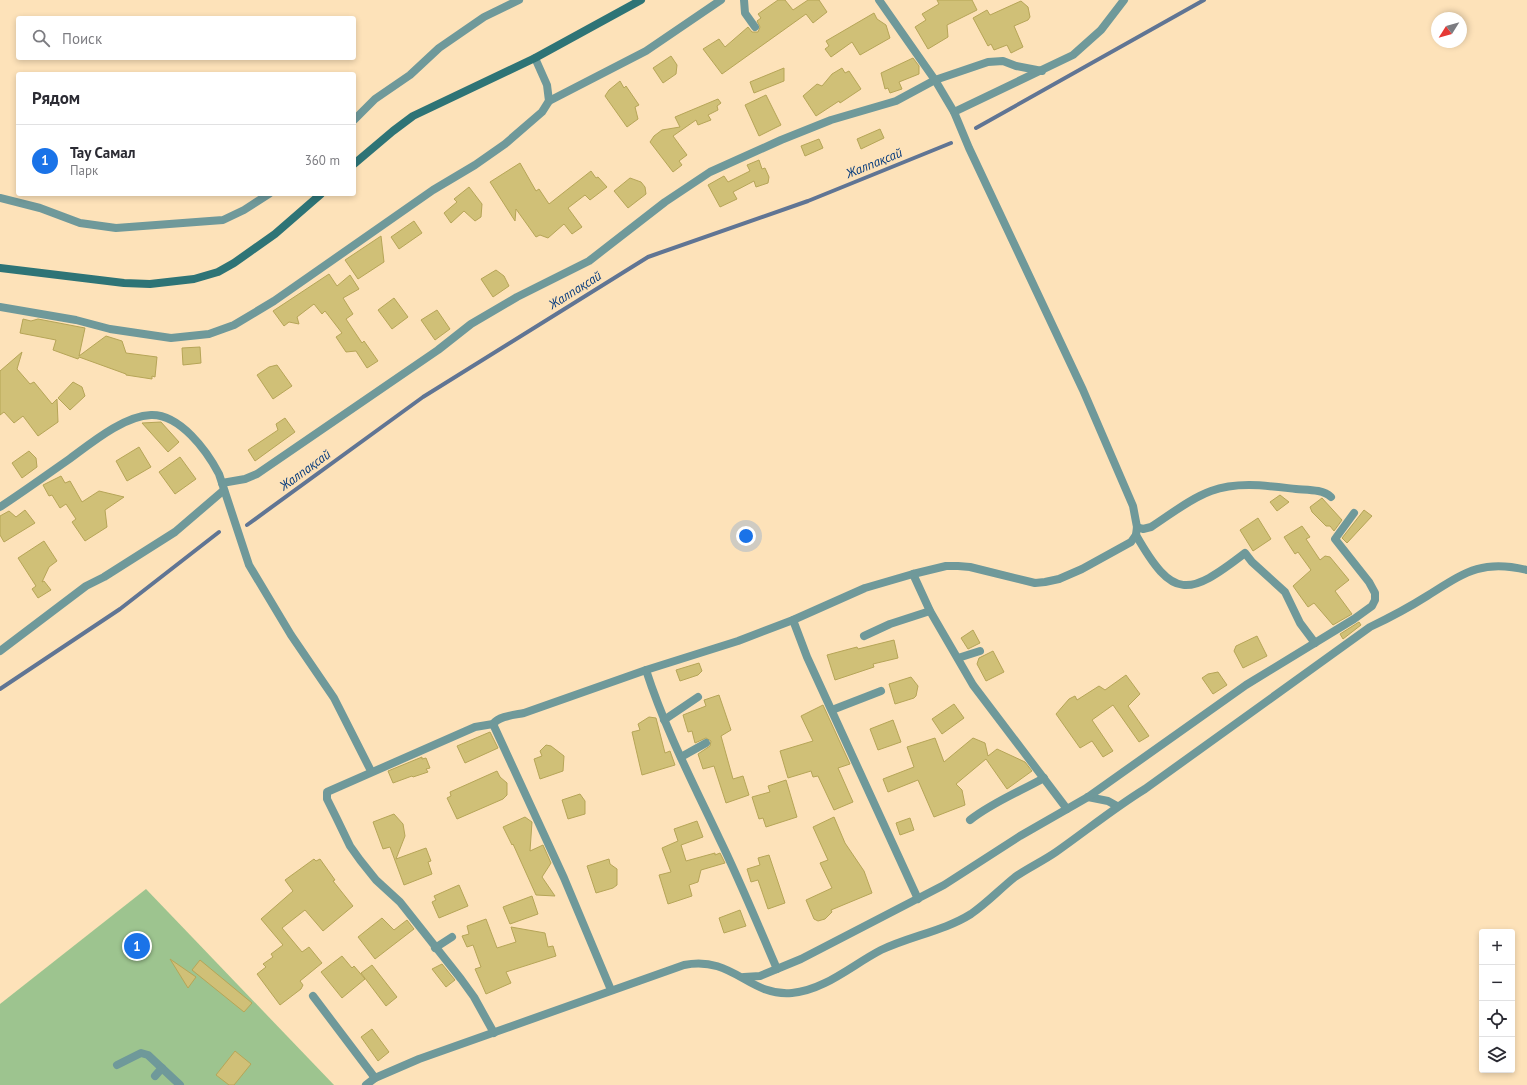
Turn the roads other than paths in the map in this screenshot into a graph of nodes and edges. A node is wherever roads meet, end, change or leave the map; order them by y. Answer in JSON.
{"nodes":[{"id":1,"x":519,"y":0,"type":"edge"},
{"id":2,"x":641,"y":0,"type":"edge"},
{"id":3,"x":721,"y":0,"type":"edge"},
{"id":4,"x":744,"y":0,"type":"edge"},
{"id":5,"x":879,"y":0,"type":"edge"},
{"id":6,"x":1124,"y":0,"type":"edge"},
{"id":7,"x":755,"y":27,"type":"dead end"},
{"id":8,"x":535,"y":58,"type":"junction"},
{"id":9,"x":1042,"y":71,"type":"junction"},
{"id":10,"x":935,"y":80,"type":"junction"},
{"id":11,"x":549,"y":101,"type":"junction"},
{"id":12,"x":954,"y":112,"type":"junction"},
{"id":13,"x":356,"y":118,"type":"edge"},
{"id":14,"x":356,"y":162,"type":"edge"},
{"id":15,"x":266,"y":196,"type":"edge"},
{"id":16,"x":319,"y":196,"type":"edge"},
{"id":17,"x":0,"y":198,"type":"edge"},
{"id":18,"x":0,"y":268,"type":"edge"},
{"id":19,"x":0,"y":307,"type":"edge"},
{"id":20,"x":223,"y":486,"type":"junction"},
{"id":21,"x":1331,"y":497,"type":"dead end"},
{"id":22,"x":0,"y":507,"type":"edge"},
{"id":23,"x":1354,"y":513,"type":"dead end"},
{"id":24,"x":1136,"y":531,"type":"junction"},
{"id":25,"x":1527,"y":570,"type":"edge"},
{"id":26,"x":913,"y":574,"type":"junction"},
{"id":27,"x":930,"y":611,"type":"junction"},
{"id":28,"x":793,"y":620,"type":"junction"},
{"id":29,"x":864,"y":636,"type":"dead end"},
{"id":30,"x":1316,"y":643,"type":"junction"},
{"id":31,"x":0,"y":651,"type":"edge"},
{"id":32,"x":980,"y":651,"type":"dead end"},
{"id":33,"x":958,"y":658,"type":"junction"},
{"id":34,"x":646,"y":670,"type":"junction"},
{"id":35,"x":882,"y":690,"type":"dead end"},
{"id":36,"x":698,"y":697,"type":"dead end"},
{"id":37,"x":832,"y":710,"type":"junction"},
{"id":38,"x":664,"y":720,"type":"junction"},
{"id":39,"x":493,"y":724,"type":"junction"},
{"id":40,"x":706,"y":742,"type":"dead end"},
{"id":41,"x":680,"y":757,"type":"junction"},
{"id":42,"x":372,"y":771,"type":"junction"},
{"id":43,"x":1044,"y":778,"type":"junction"},
{"id":44,"x":1088,"y":797,"type":"junction"},
{"id":45,"x":1117,"y":806,"type":"junction"},
{"id":46,"x":1067,"y":809,"type":"junction"},
{"id":47,"x":970,"y":820,"type":"dead end"},
{"id":48,"x":918,"y":898,"type":"junction"},
{"id":49,"x":452,"y":937,"type":"dead end"},
{"id":50,"x":435,"y":948,"type":"junction"},
{"id":51,"x":777,"y":969,"type":"junction"},
{"id":52,"x":744,"y":977,"type":"junction"},
{"id":53,"x":611,"y":990,"type":"junction"},
{"id":54,"x":313,"y":996,"type":"dead end"},
{"id":55,"x":494,"y":1033,"type":"junction"},
{"id":56,"x":116,"y":1065,"type":"dead end"},
{"id":57,"x":162,"y":1068,"type":"junction"},
{"id":58,"x":155,"y":1076,"type":"dead end"},
{"id":59,"x":375,"y":1078,"type":"junction"},
{"id":60,"x":180,"y":1085,"type":"edge"},
{"id":61,"x":366,"y":1085,"type":"edge"}],
"edges":[{"from":1,"to":13,"type":"street"},
{"from":2,"to":8,"type":"main road"},
{"from":3,"to":11,"type":"street"},
{"from":4,"to":7,"type":"street"},
{"from":5,"to":10,"type":"street"},
{"from":6,"to":9,"type":"street"},
{"from":8,"to":11,"type":"street"},
{"from":8,"to":14,"type":"main road"},
{"from":9,"to":10,"type":"street"},
{"from":9,"to":12,"type":"street"},
{"from":10,"to":12,"type":"street"},
{"from":10,"to":20,"type":"street"},
{"from":11,"to":19,"type":"street"},
{"from":12,"to":24,"type":"street"},
{"from":15,"to":17,"type":"street"},
{"from":16,"to":18,"type":"main road"},
{"from":20,"to":22,"type":"street"},
{"from":20,"to":31,"type":"street"},
{"from":20,"to":42,"type":"street"},
{"from":21,"to":24,"type":"street"},
{"from":23,"to":30,"type":"street"},
{"from":24,"to":26,"type":"street"},
{"from":24,"to":30,"type":"street"},
{"from":25,"to":45,"type":"street"},
{"from":26,"to":27,"type":"street"},
{"from":26,"to":28,"type":"street"},
{"from":27,"to":29,"type":"street"},
{"from":27,"to":33,"type":"street"},
{"from":28,"to":34,"type":"street"},
{"from":28,"to":37,"type":"street"},
{"from":30,"to":44,"type":"street"},
{"from":32,"to":33,"type":"street"},
{"from":33,"to":43,"type":"street"},
{"from":34,"to":38,"type":"street"},
{"from":34,"to":39,"type":"street"},
{"from":35,"to":37,"type":"street"},
{"from":36,"to":38,"type":"street"},
{"from":37,"to":48,"type":"street"},
{"from":38,"to":41,"type":"street"},
{"from":39,"to":42,"type":"street"},
{"from":39,"to":53,"type":"street"},
{"from":40,"to":41,"type":"street"},
{"from":41,"to":51,"type":"street"},
{"from":42,"to":50,"type":"street"},
{"from":43,"to":46,"type":"street"},
{"from":43,"to":47,"type":"street"},
{"from":44,"to":45,"type":"street"},
{"from":44,"to":46,"type":"street"},
{"from":45,"to":52,"type":"street"},
{"from":46,"to":48,"type":"street"},
{"from":48,"to":51,"type":"street"},
{"from":49,"to":50,"type":"street"},
{"from":50,"to":55,"type":"street"},
{"from":51,"to":52,"type":"street"},
{"from":52,"to":53,"type":"street"},
{"from":53,"to":55,"type":"street"},
{"from":54,"to":59,"type":"street"},
{"from":55,"to":59,"type":"street"},
{"from":56,"to":57,"type":"street"},
{"from":57,"to":58,"type":"street"},
{"from":57,"to":60,"type":"street"},
{"from":59,"to":61,"type":"street"}]}
